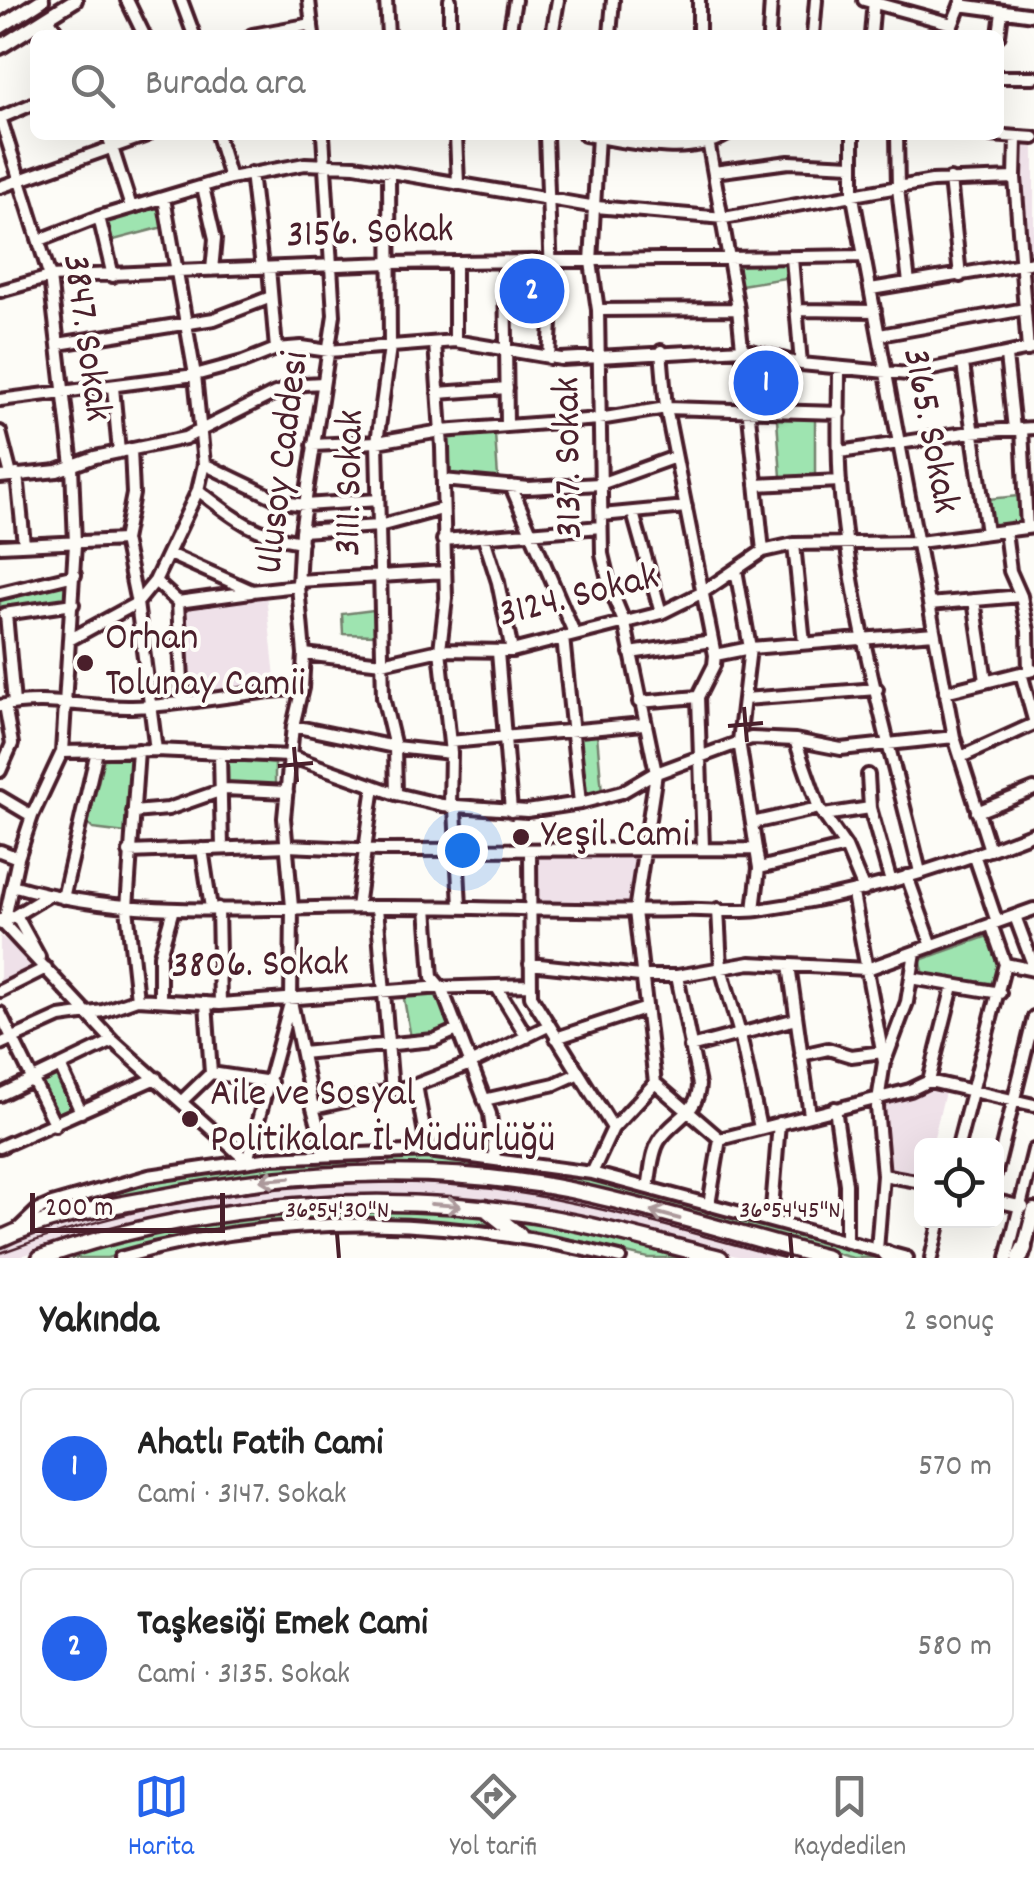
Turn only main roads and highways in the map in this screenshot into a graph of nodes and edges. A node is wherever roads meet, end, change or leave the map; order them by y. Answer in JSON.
{"nodes":[{"id":1,"x":42,"y":0,"type":"edge"},
{"id":2,"x":76,"y":0,"type":"edge"},
{"id":3,"x":0,"y":26,"type":"edge"},
{"id":4,"x":0,"y":47,"type":"edge"},
{"id":5,"x":484,"y":1208,"type":"junction"},
{"id":6,"x":1029,"y":1209,"type":"edge"},
{"id":7,"x":518,"y":1235,"type":"road end"},
{"id":8,"x":0,"y":1239,"type":"edge"},
{"id":9,"x":1021,"y":1255,"type":"edge"},
{"id":10,"x":40,"y":1258,"type":"edge"},
{"id":11,"x":720,"y":1258,"type":"edge"},
{"id":12,"x":827,"y":1258,"type":"edge"}],
"edges":[{"from":1,"to":3,"type":"main road"},
{"from":2,"to":4,"type":"main road"},
{"from":5,"to":7,"type":"highway"},
{"from":10,"to":5,"type":"highway","one_way":true},
{"from":5,"to":11,"type":"highway"},
{"from":6,"to":9,"type":"main road"},
{"from":12,"to":8,"type":"highway","one_way":true}]}
